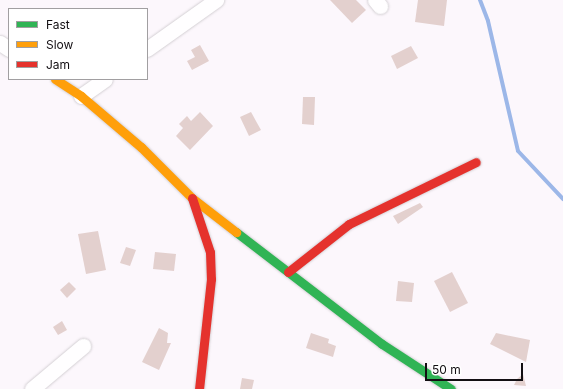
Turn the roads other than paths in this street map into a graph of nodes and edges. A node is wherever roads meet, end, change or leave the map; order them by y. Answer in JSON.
{"nodes":[{"id":1,"x":216,"y":0,"type":"edge"},
{"id":2,"x":148,"y":48,"type":"edge"},
{"id":3,"x":56,"y":80,"type":"edge"},
{"id":4,"x":104,"y":80,"type":"edge"},
{"id":5,"x":81,"y":96,"type":"junction"},
{"id":6,"x":476,"y":162,"type":"dead end"},
{"id":7,"x":192,"y":198,"type":"junction"},
{"id":8,"x":288,"y":272,"type":"junction"},
{"id":9,"x":84,"y":346,"type":"dead end"},
{"id":10,"x":32,"y":389,"type":"edge"},
{"id":11,"x":199,"y":389,"type":"edge"},
{"id":12,"x":451,"y":389,"type":"edge"}],
"edges":[{"from":1,"to":2,"type":"street"},
{"from":3,"to":5,"type":"street"},
{"from":4,"to":5,"type":"street"},
{"from":5,"to":7,"type":"street"},
{"from":6,"to":8,"type":"street"},
{"from":7,"to":8,"type":"street"},
{"from":7,"to":11,"type":"street"},
{"from":8,"to":12,"type":"street"},
{"from":9,"to":10,"type":"street"}]}
